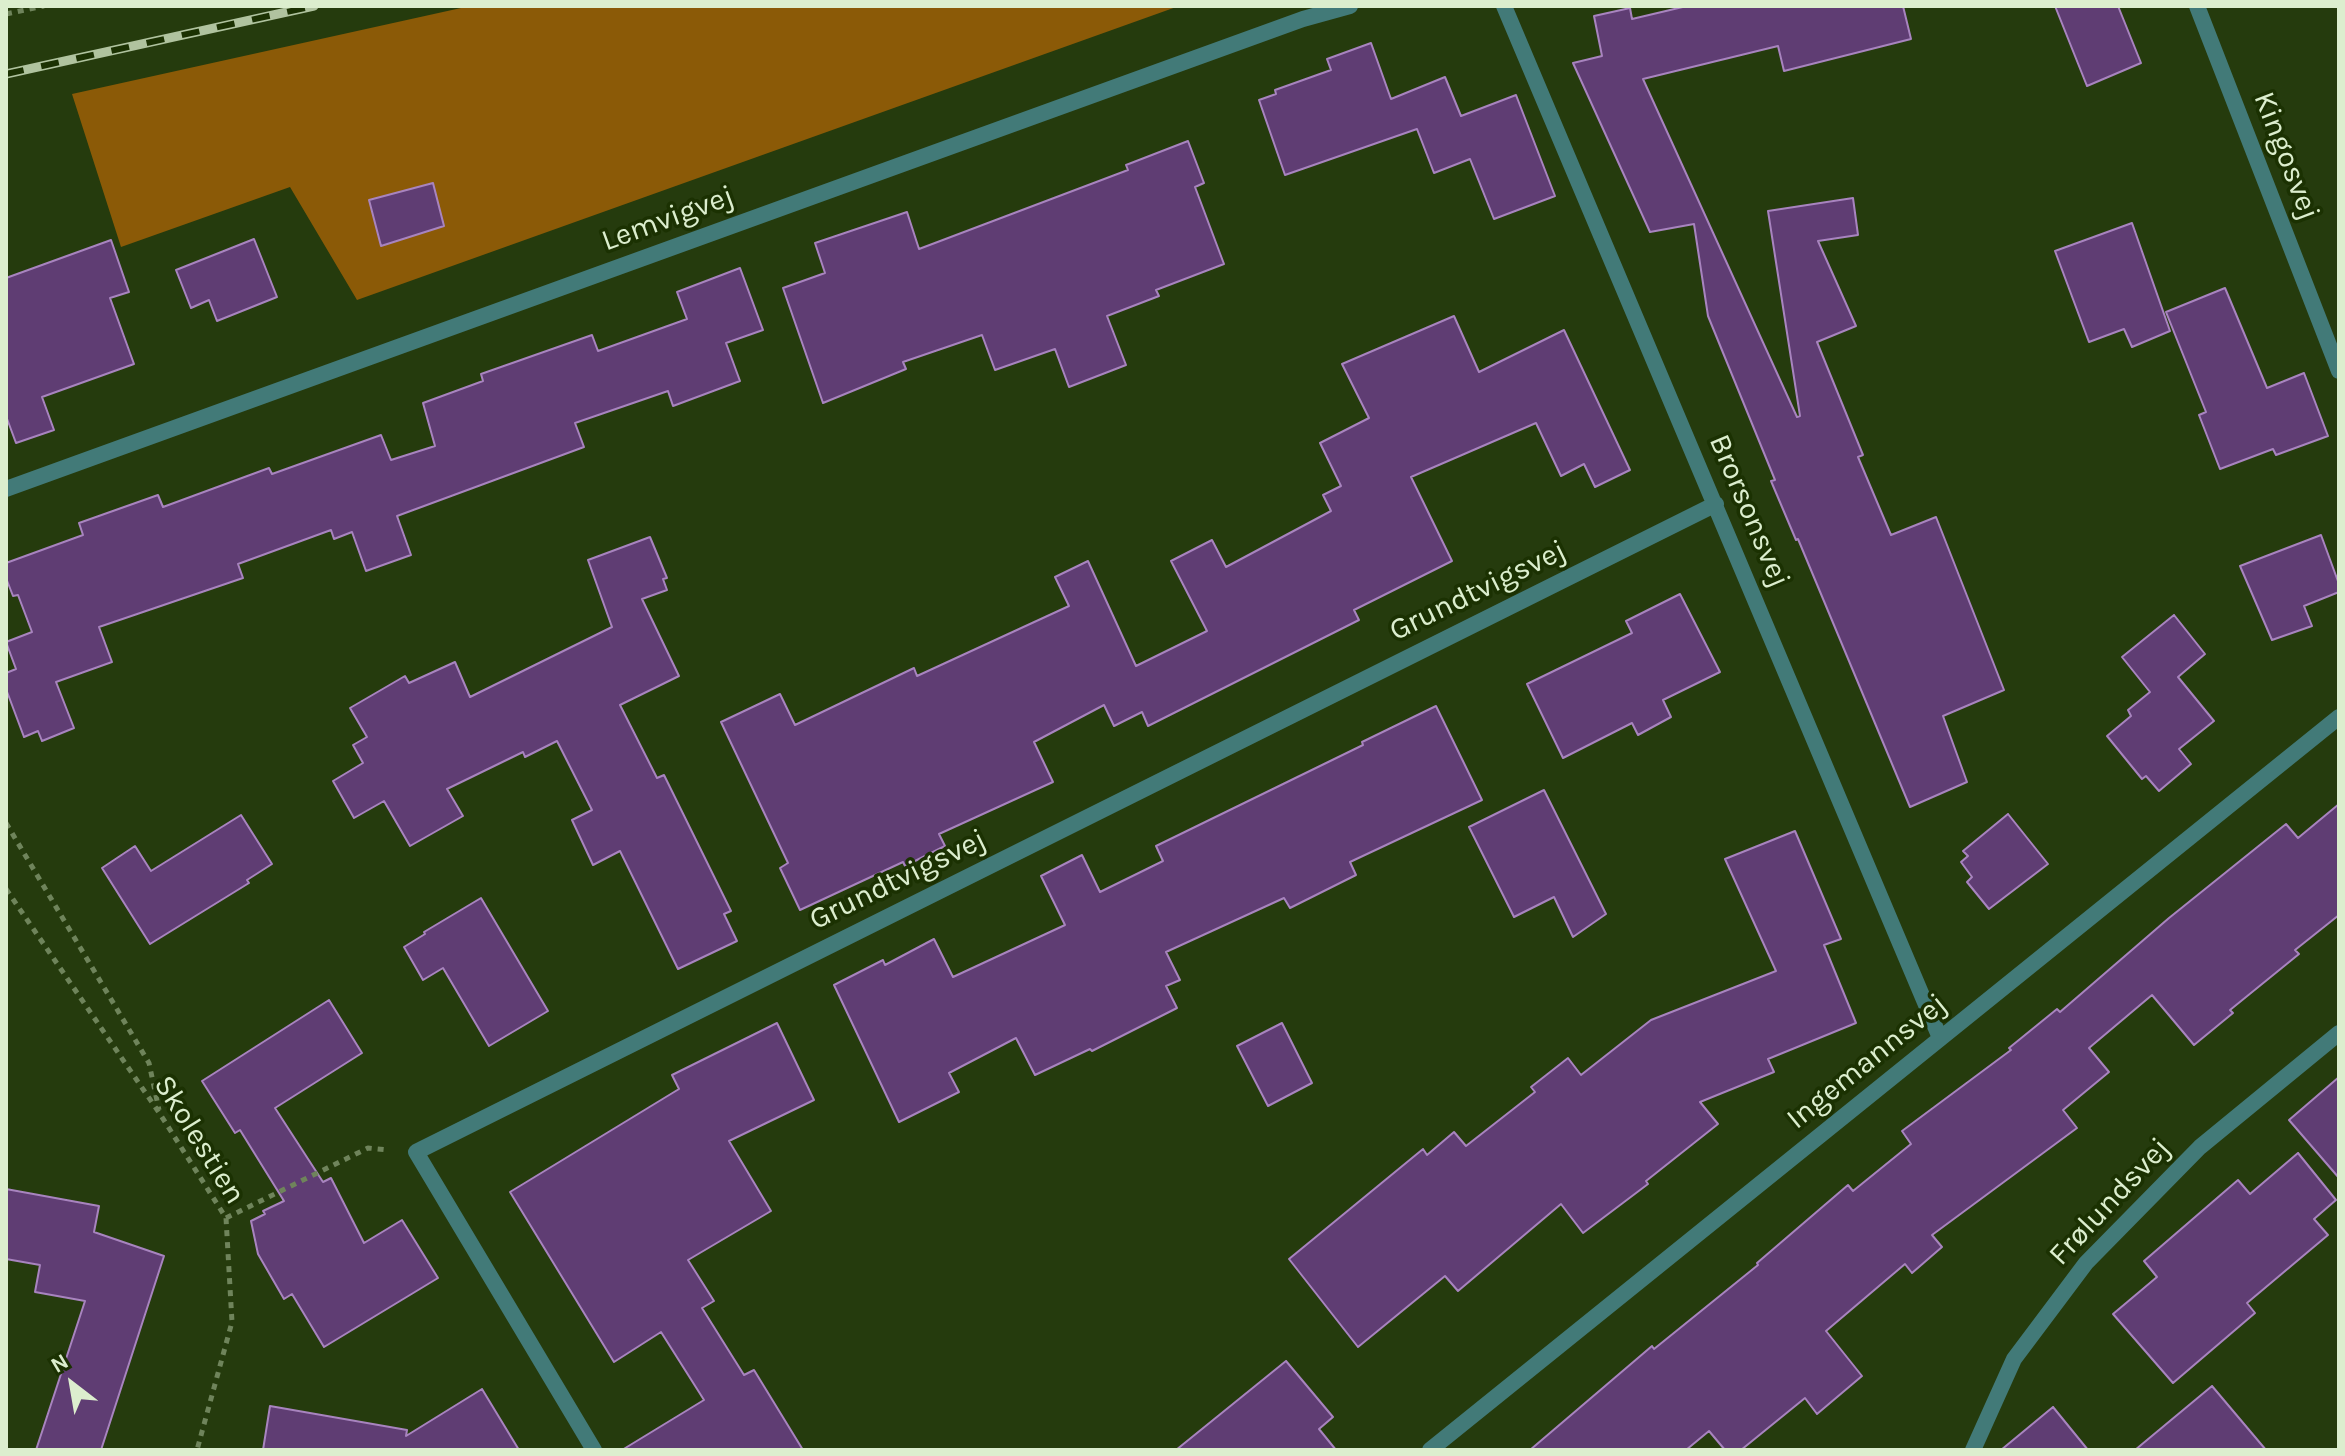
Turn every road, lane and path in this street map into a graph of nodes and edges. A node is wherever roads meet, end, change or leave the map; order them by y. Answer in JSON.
{"nodes":[{"id":1,"x":44,"y":6,"type":"edge"},
{"id":2,"x":1350,"y":6,"type":"edge"},
{"id":3,"x":1504,"y":6,"type":"edge"},
{"id":4,"x":2197,"y":6,"type":"edge"},
{"id":5,"x":6,"y":14,"type":"edge"},
{"id":6,"x":2339,"y":371,"type":"edge"},
{"id":7,"x":6,"y":489,"type":"edge"},
{"id":8,"x":1716,"y":504,"type":"junction"},
{"id":9,"x":2339,"y":717,"type":"edge"},
{"id":10,"x":6,"y":823,"type":"edge"},
{"id":11,"x":6,"y":889,"type":"edge"},
{"id":12,"x":2339,"y":1033,"type":"edge"},
{"id":13,"x":1940,"y":1038,"type":"junction"},
{"id":14,"x":160,"y":1114,"type":"junction"},
{"id":15,"x":416,"y":1152,"type":"junction"},
{"id":16,"x":226,"y":1218,"type":"junction"},
{"id":17,"x":197,"y":1450,"type":"edge"},
{"id":18,"x":594,"y":1450,"type":"edge"},
{"id":19,"x":1430,"y":1450,"type":"edge"},
{"id":20,"x":1973,"y":1450,"type":"edge"}],
"edges":[{"from":1,"to":5,"type":"path"},
{"from":2,"to":7,"type":"street","name":"Lemvigvej"},
{"from":3,"to":8,"type":"street","name":"Brorsonsvej"},
{"from":4,"to":6,"type":"street","name":"Kingosvej"},
{"from":8,"to":13,"type":"street","name":"Brorsonsvej"},
{"from":8,"to":15,"type":"street","name":"Grundtvigsvej"},
{"from":9,"to":13,"type":"street","name":"Ingemannsvej"},
{"from":10,"to":14,"type":"path"},
{"from":11,"to":14,"type":"path","name":"Skolestien"},
{"from":12,"to":20,"type":"street","name":"Frølundsvej"},
{"from":13,"to":19,"type":"street","name":"Ingemannsvej"},
{"from":14,"to":16,"type":"path","name":"Skolestien"},
{"from":15,"to":16,"type":"path"},
{"from":15,"to":18,"type":"street"},
{"from":16,"to":17,"type":"path","name":"Skolestien"}]}
